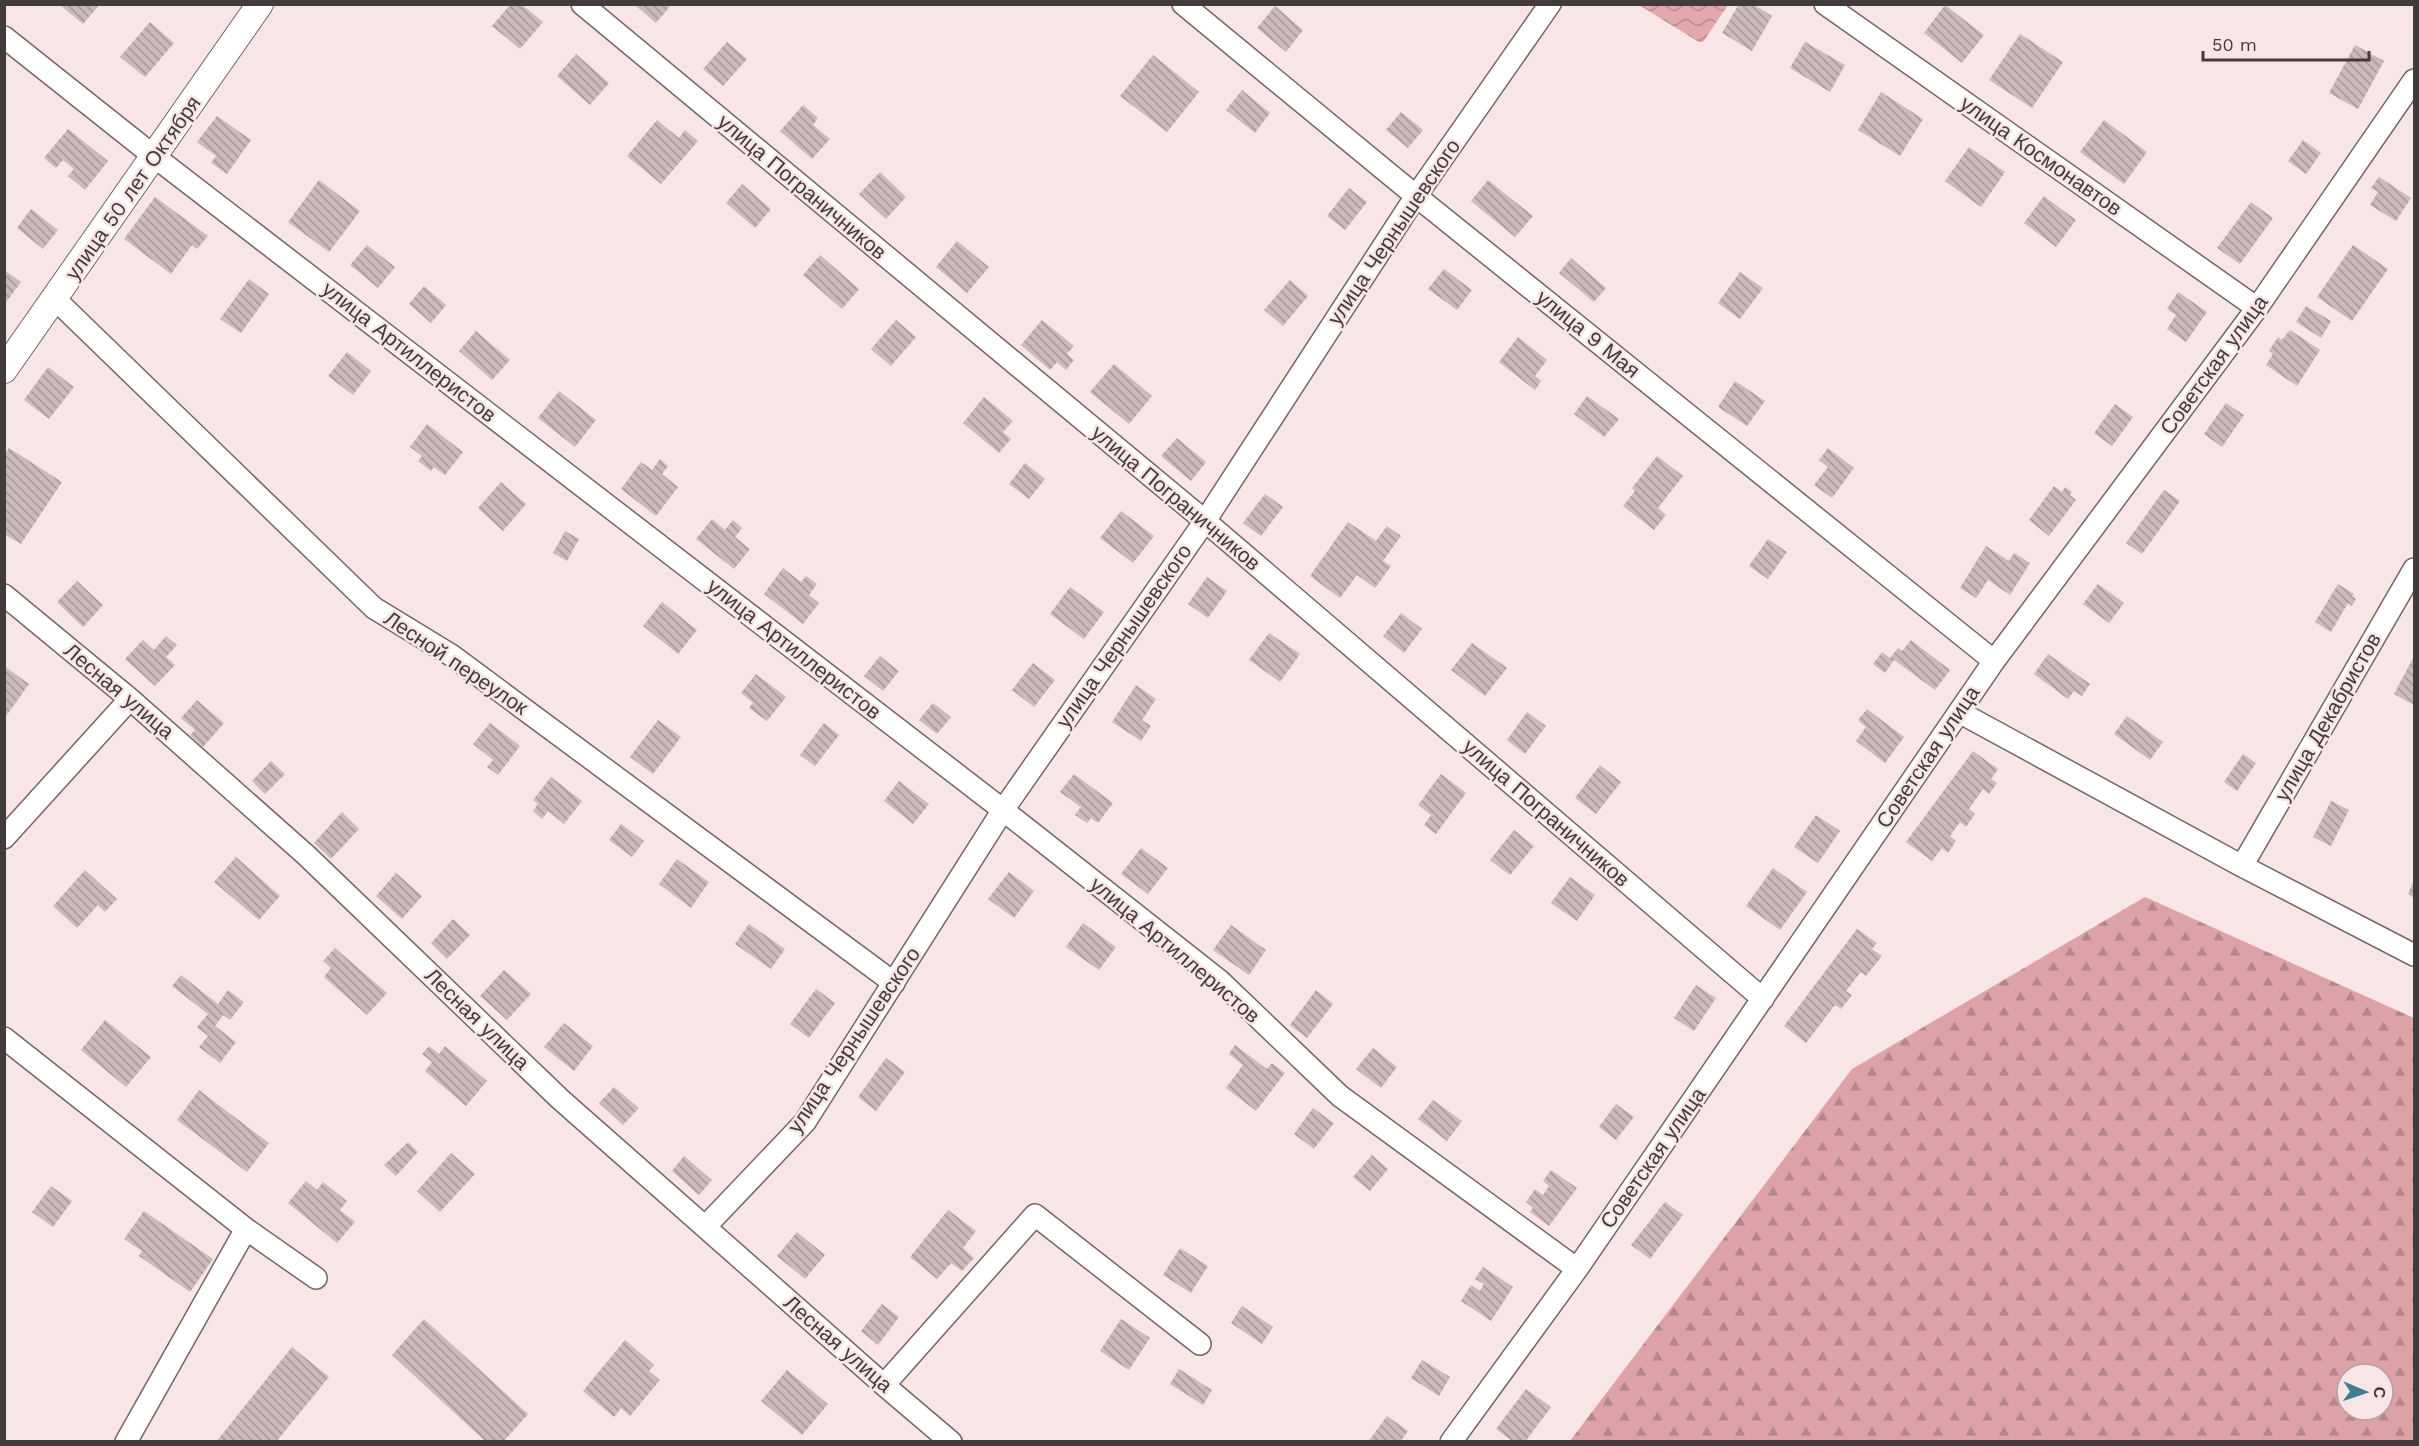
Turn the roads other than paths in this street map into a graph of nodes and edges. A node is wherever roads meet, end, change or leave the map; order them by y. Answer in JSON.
{"nodes":[{"id":1,"x":260,"y":4,"type":"edge"},
{"id":2,"x":582,"y":4,"type":"edge"},
{"id":3,"x":1183,"y":4,"type":"edge"},
{"id":4,"x":1550,"y":4,"type":"edge"},
{"id":5,"x":1825,"y":4,"type":"edge"},
{"id":6,"x":4,"y":37,"type":"edge"},
{"id":7,"x":2415,"y":80,"type":"edge"},
{"id":8,"x":155,"y":157,"type":"junction"},
{"id":9,"x":1416,"y":196,"type":"junction"},
{"id":10,"x":55,"y":299,"type":"junction"},
{"id":11,"x":2257,"y":308,"type":"junction"},
{"id":12,"x":4,"y":370,"type":"edge"},
{"id":13,"x":1205,"y":521,"type":"junction"},
{"id":14,"x":2415,"y":569,"type":"edge"},
{"id":15,"x":4,"y":595,"type":"edge"},
{"id":16,"x":1994,"y":661,"type":"junction"},
{"id":17,"x":130,"y":699,"type":"junction"},
{"id":18,"x":1959,"y":712,"type":"junction"},
{"id":19,"x":1003,"y":810,"type":"junction"},
{"id":20,"x":4,"y":838,"type":"edge"},
{"id":21,"x":2242,"y":866,"type":"junction"},
{"id":22,"x":2415,"y":955,"type":"edge"},
{"id":23,"x":894,"y":983,"type":"junction"},
{"id":24,"x":1763,"y":999,"type":"junction"},
{"id":25,"x":4,"y":1038,"type":"edge"},
{"id":26,"x":705,"y":1227,"type":"junction"},
{"id":27,"x":246,"y":1229,"type":"junction"},
{"id":28,"x":1577,"y":1269,"type":"junction"},
{"id":29,"x":316,"y":1278,"type":"dead end"},
{"id":30,"x":1200,"y":1344,"type":"dead end"},
{"id":31,"x":884,"y":1385,"type":"junction"},
{"id":32,"x":126,"y":1442,"type":"edge"},
{"id":33,"x":951,"y":1442,"type":"edge"},
{"id":34,"x":1451,"y":1442,"type":"edge"}],
"edges":[{"from":1,"to":8,"type":"street","name":"улица 50 лет Октября"},
{"from":2,"to":13,"type":"street","name":"улица Пограничников"},
{"from":3,"to":9,"type":"street","name":"улица 9 Мая"},
{"from":4,"to":9,"type":"street","name":"улица Чернышевского"},
{"from":5,"to":11,"type":"street","name":"улица Космонавтов"},
{"from":6,"to":8,"type":"street","name":"улица Артиллеристов"},
{"from":7,"to":11,"type":"street","name":"Советская улица"},
{"from":8,"to":10,"type":"street","name":"улица 50 лет Октября"},
{"from":8,"to":19,"type":"street","name":"улица Артиллеристов"},
{"from":9,"to":13,"type":"street","name":"улица Чернышевского"},
{"from":9,"to":16,"type":"street","name":"улица 9 Мая"},
{"from":10,"to":12,"type":"street","name":"улица 50 лет Октября"},
{"from":10,"to":23,"type":"street","name":"Лесной переулок"},
{"from":11,"to":16,"type":"street","name":"Советская улица"},
{"from":13,"to":19,"type":"street","name":"улица Чернышевского"},
{"from":13,"to":24,"type":"street","name":"улица Пограничников"},
{"from":14,"to":21,"type":"street","name":"улица Декабристов"},
{"from":15,"to":17,"type":"street","name":"Лесная улица"},
{"from":16,"to":18,"type":"street","name":"Советская улица"},
{"from":17,"to":20,"type":"street"},
{"from":17,"to":26,"type":"street","name":"Лесная улица"},
{"from":18,"to":21,"type":"street"},
{"from":18,"to":24,"type":"street","name":"Советская улица"},
{"from":19,"to":23,"type":"street","name":"улица Чернышевского"},
{"from":19,"to":28,"type":"street","name":"улица Артиллеристов"},
{"from":21,"to":22,"type":"street"},
{"from":23,"to":26,"type":"street","name":"улица Чернышевского"},
{"from":24,"to":28,"type":"street","name":"Советская улица"},
{"from":25,"to":27,"type":"street"},
{"from":26,"to":31,"type":"street","name":"Лесная улица"},
{"from":27,"to":29,"type":"street"},
{"from":27,"to":32,"type":"street"},
{"from":28,"to":34,"type":"street","name":"Советская улица"},
{"from":30,"to":31,"type":"street"},
{"from":31,"to":33,"type":"street","name":"Лесная улица"}]}
